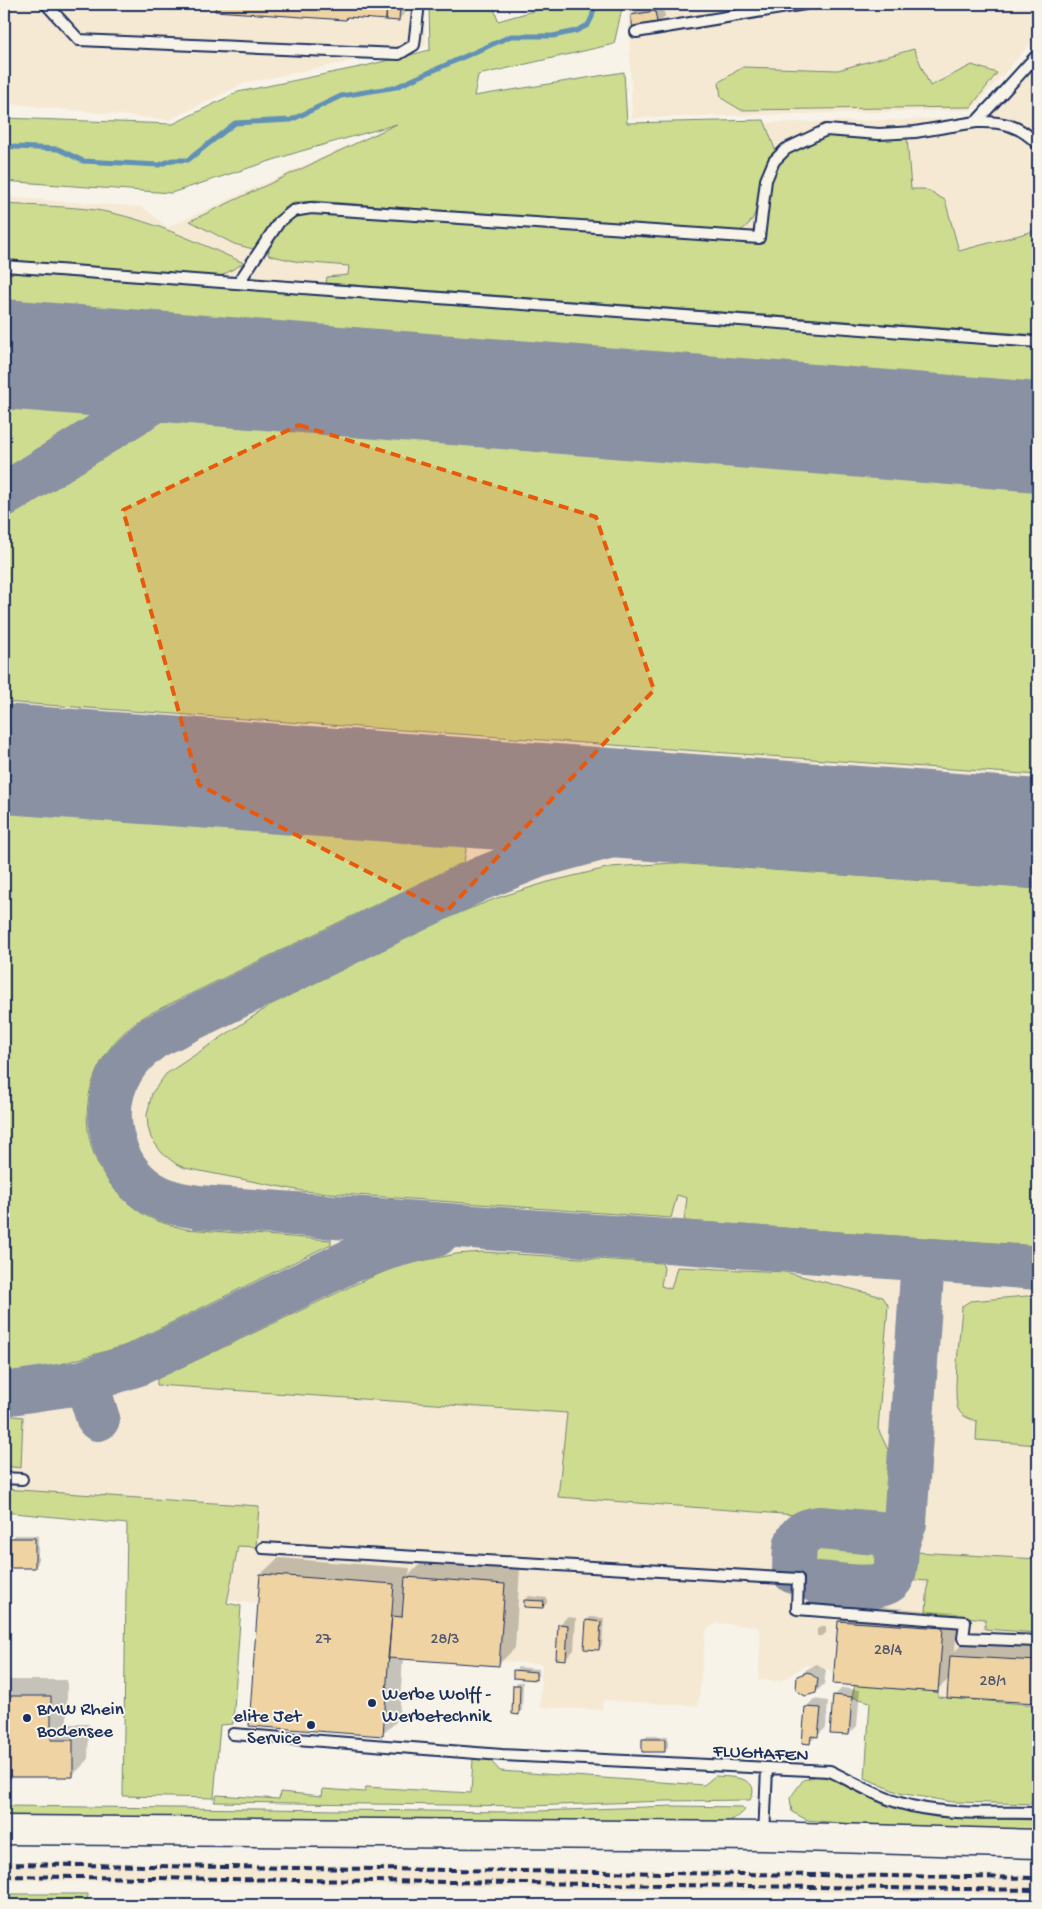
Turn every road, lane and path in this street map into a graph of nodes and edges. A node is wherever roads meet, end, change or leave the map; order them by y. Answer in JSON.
{"nodes":[{"id":1,"x":46,"y":4,"type":"edge"},
{"id":2,"x":419,"y":4,"type":"edge"},
{"id":3,"x":805,"y":4,"type":"edge"},
{"id":4,"x":636,"y":32,"type":"dead end"},
{"id":5,"x":1038,"y":54,"type":"edge"},
{"id":6,"x":976,"y":122,"type":"junction"},
{"id":7,"x":1038,"y":144,"type":"edge"},
{"id":8,"x":4,"y":266,"type":"edge"},
{"id":9,"x":239,"y":282,"type":"junction"},
{"id":10,"x":1038,"y":342,"type":"edge"},
{"id":11,"x":4,"y":1478,"type":"edge"},
{"id":12,"x":22,"y":1479,"type":"dead end"},
{"id":13,"x":263,"y":1548,"type":"dead end"},
{"id":14,"x":1038,"y":1641,"type":"edge"},
{"id":15,"x":233,"y":1734,"type":"dead end"},
{"id":16,"x":767,"y":1770,"type":"junction"},
{"id":17,"x":1038,"y":1813,"type":"edge"},
{"id":18,"x":4,"y":1830,"type":"edge"},
{"id":19,"x":764,"y":1836,"type":"junction"},
{"id":20,"x":1038,"y":1844,"type":"edge"}],
"edges":[{"from":1,"to":2,"type":"lane"},
{"from":3,"to":4,"type":"lane"},
{"from":5,"to":6,"type":"lane"},
{"from":6,"to":7,"type":"lane"},
{"from":6,"to":9,"type":"lane"},
{"from":8,"to":9,"type":"lane"},
{"from":9,"to":10,"type":"lane"},
{"from":11,"to":12,"type":"lane"},
{"from":13,"to":14,"type":"lane"},
{"from":15,"to":16,"type":"lane","name":"FLUGHAFEN"},
{"from":16,"to":17,"type":"lane","name":"FLUGHAFEN"},
{"from":16,"to":19,"type":"lane"},
{"from":18,"to":19,"type":"street"},
{"from":19,"to":20,"type":"street"}]}
